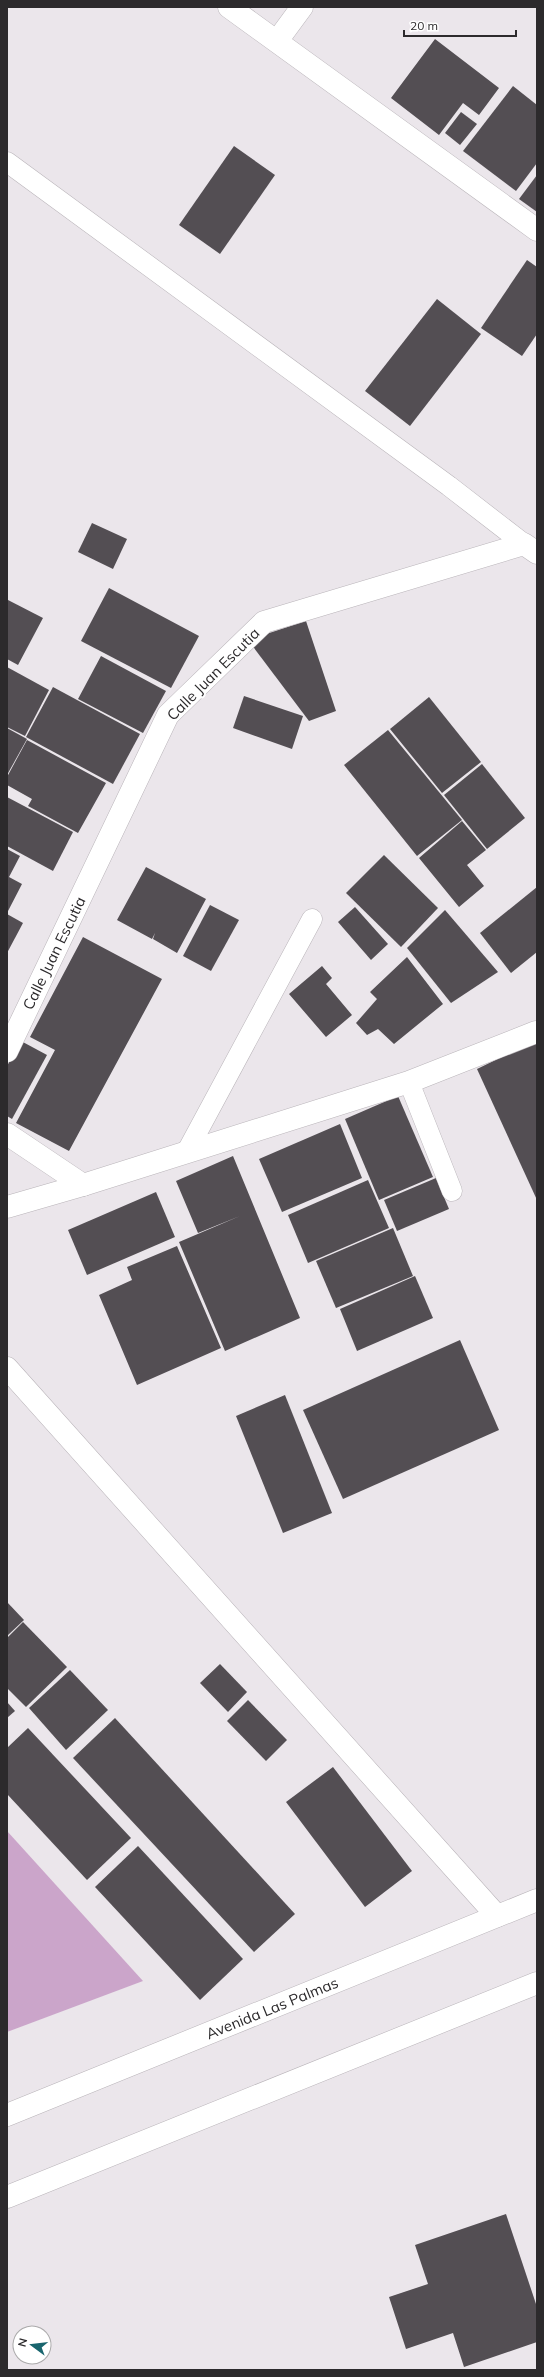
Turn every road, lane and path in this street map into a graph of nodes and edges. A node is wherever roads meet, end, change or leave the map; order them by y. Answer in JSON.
{"nodes":[{"id":1,"x":229,"y":7,"type":"edge"},
{"id":2,"x":302,"y":7,"type":"edge"},
{"id":3,"x":277,"y":41,"type":"junction"},
{"id":4,"x":7,"y":162,"type":"edge"},
{"id":5,"x":537,"y":230,"type":"edge"},
{"id":6,"x":533,"y":546,"type":"edge"},
{"id":7,"x":312,"y":919,"type":"dead end"},
{"id":8,"x":536,"y":1032,"type":"dead end"},
{"id":9,"x":7,"y":1051,"type":"edge"},
{"id":10,"x":409,"y":1082,"type":"junction"},
{"id":11,"x":7,"y":1134,"type":"edge"},
{"id":12,"x":186,"y":1153,"type":"junction"},
{"id":13,"x":83,"y":1185,"type":"junction"},
{"id":14,"x":452,"y":1191,"type":"dead end"},
{"id":15,"x":7,"y":1207,"type":"edge"},
{"id":16,"x":7,"y":1368,"type":"edge"},
{"id":17,"x":537,"y":1900,"type":"edge"},
{"id":18,"x":497,"y":1916,"type":"junction"},
{"id":19,"x":537,"y":1983,"type":"edge"},
{"id":20,"x":7,"y":2115,"type":"edge"},
{"id":21,"x":7,"y":2197,"type":"edge"}],
"edges":[{"from":1,"to":3,"type":"street"},
{"from":2,"to":3,"type":"street"},
{"from":3,"to":5,"type":"street"},
{"from":4,"to":6,"type":"lane"},
{"from":6,"to":9,"type":"street","name":"Calle Juan Escutia"},
{"from":7,"to":12,"type":"lane"},
{"from":8,"to":10,"type":"street"},
{"from":10,"to":12,"type":"street"},
{"from":10,"to":14,"type":"lane"},
{"from":11,"to":13,"type":"street"},
{"from":12,"to":13,"type":"street"},
{"from":13,"to":15,"type":"street"},
{"from":16,"to":18,"type":"street"},
{"from":17,"to":18,"type":"street","name":"Avenida Las Palmas"},
{"from":18,"to":20,"type":"street","name":"Avenida Las Palmas"},
{"from":19,"to":21,"type":"street"}]}
